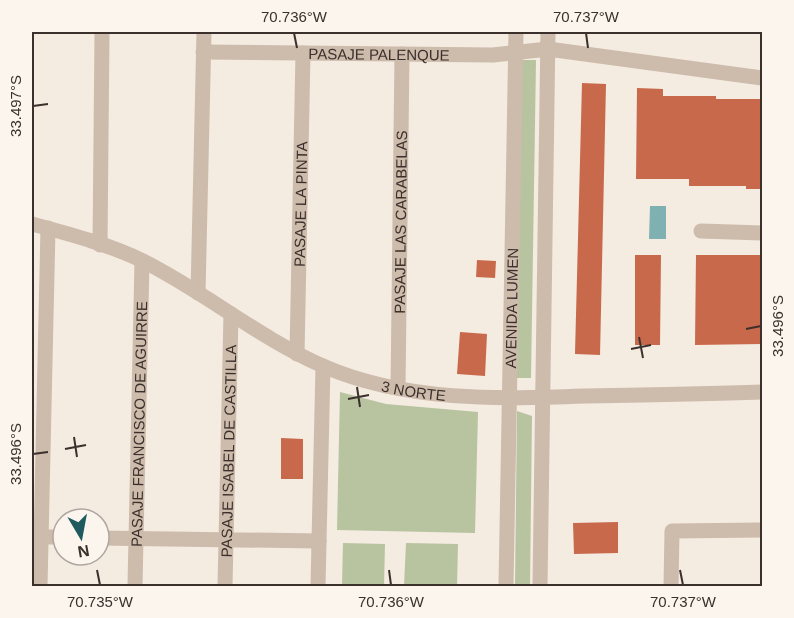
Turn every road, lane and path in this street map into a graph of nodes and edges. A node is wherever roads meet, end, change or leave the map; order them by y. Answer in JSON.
{"nodes":[{"id":1,"x":102,"y":32,"type":"edge"},
{"id":2,"x":204,"y":32,"type":"edge"},
{"id":3,"x":516,"y":32,"type":"edge"},
{"id":4,"x":548,"y":32,"type":"edge"},
{"id":5,"x":548,"y":49,"type":"junction"},
{"id":6,"x":516,"y":51,"type":"junction"},
{"id":7,"x":203,"y":52,"type":"junction"},
{"id":8,"x":303,"y":53,"type":"junction"},
{"id":9,"x":402,"y":54,"type":"junction"},
{"id":10,"x":762,"y":78,"type":"edge"},
{"id":11,"x":32,"y":224,"type":"edge"},
{"id":12,"x":48,"y":228,"type":"junction"},
{"id":13,"x":701,"y":231,"type":"dead end"},
{"id":14,"x":762,"y":233,"type":"edge"},
{"id":15,"x":100,"y":244,"type":"junction"},
{"id":16,"x":142,"y":261,"type":"junction"},
{"id":17,"x":198,"y":293,"type":"junction"},
{"id":18,"x":231,"y":314,"type":"junction"},
{"id":19,"x":297,"y":354,"type":"junction"},
{"id":20,"x":323,"y":366,"type":"junction"},
{"id":21,"x":398,"y":388,"type":"junction"},
{"id":22,"x":762,"y":392,"type":"edge"},
{"id":23,"x":508,"y":398,"type":"junction"},
{"id":24,"x":542,"y":398,"type":"junction"},
{"id":25,"x":762,"y":530,"type":"edge"},
{"id":26,"x":36,"y":537,"type":"edge"},
{"id":27,"x":111,"y":538,"type":"edge"},
{"id":28,"x":136,"y":538,"type":"junction"},
{"id":29,"x":226,"y":539,"type":"junction"},
{"id":30,"x":319,"y":541,"type":"junction"},
{"id":31,"x":40,"y":586,"type":"edge"},
{"id":32,"x":135,"y":586,"type":"edge"},
{"id":33,"x":225,"y":586,"type":"edge"},
{"id":34,"x":318,"y":586,"type":"edge"},
{"id":35,"x":506,"y":586,"type":"edge"},
{"id":36,"x":540,"y":586,"type":"edge"},
{"id":37,"x":671,"y":586,"type":"edge"}],
"edges":[{"from":1,"to":15,"type":"street"},
{"from":2,"to":7,"type":"street"},
{"from":3,"to":6,"type":"street","name":"AVENIDA LUMEN"},
{"from":4,"to":5,"type":"street"},
{"from":5,"to":6,"type":"street","name":"PASAJE PALENQUE"},
{"from":5,"to":10,"type":"street","name":"PASAJE PALENQUE"},
{"from":5,"to":24,"type":"street"},
{"from":6,"to":9,"type":"street","name":"PASAJE PALENQUE"},
{"from":6,"to":23,"type":"street","name":"AVENIDA LUMEN"},
{"from":7,"to":8,"type":"street","name":"PASAJE PALENQUE"},
{"from":7,"to":17,"type":"street"},
{"from":8,"to":9,"type":"street","name":"PASAJE PALENQUE"},
{"from":8,"to":19,"type":"street","name":"PASAJE LA PINTA"},
{"from":9,"to":21,"type":"street","name":"PASAJE LAS CARABELAS"},
{"from":11,"to":12,"type":"street","name":"3 NORTE"},
{"from":12,"to":15,"type":"street","name":"3 NORTE"},
{"from":12,"to":26,"type":"street"},
{"from":13,"to":14,"type":"street"},
{"from":15,"to":16,"type":"street","name":"3 NORTE"},
{"from":16,"to":17,"type":"street","name":"3 NORTE"},
{"from":16,"to":28,"type":"street","name":"PASAJE FRANCISCO DE AGUIRRE"},
{"from":17,"to":18,"type":"street","name":"3 NORTE"},
{"from":18,"to":19,"type":"street","name":"3 NORTE"},
{"from":18,"to":29,"type":"street","name":"PASAJE ISABEL DE CASTILLA"},
{"from":19,"to":20,"type":"street","name":"3 NORTE"},
{"from":20,"to":21,"type":"street","name":"3 NORTE"},
{"from":20,"to":30,"type":"street"},
{"from":21,"to":23,"type":"street","name":"3 NORTE"},
{"from":22,"to":24,"type":"street","name":"3 NORTE"},
{"from":23,"to":24,"type":"street","name":"3 NORTE"},
{"from":23,"to":35,"type":"street","name":"AVENIDA LUMEN"},
{"from":24,"to":36,"type":"street"},
{"from":25,"to":37,"type":"street"},
{"from":26,"to":31,"type":"street"},
{"from":27,"to":28,"type":"street"},
{"from":28,"to":29,"type":"street"},
{"from":28,"to":32,"type":"street","name":"PASAJE FRANCISCO DE AGUIRRE"},
{"from":29,"to":30,"type":"street"},
{"from":29,"to":33,"type":"street","name":"PASAJE ISABEL DE CASTILLA"},
{"from":30,"to":34,"type":"street"}]}
